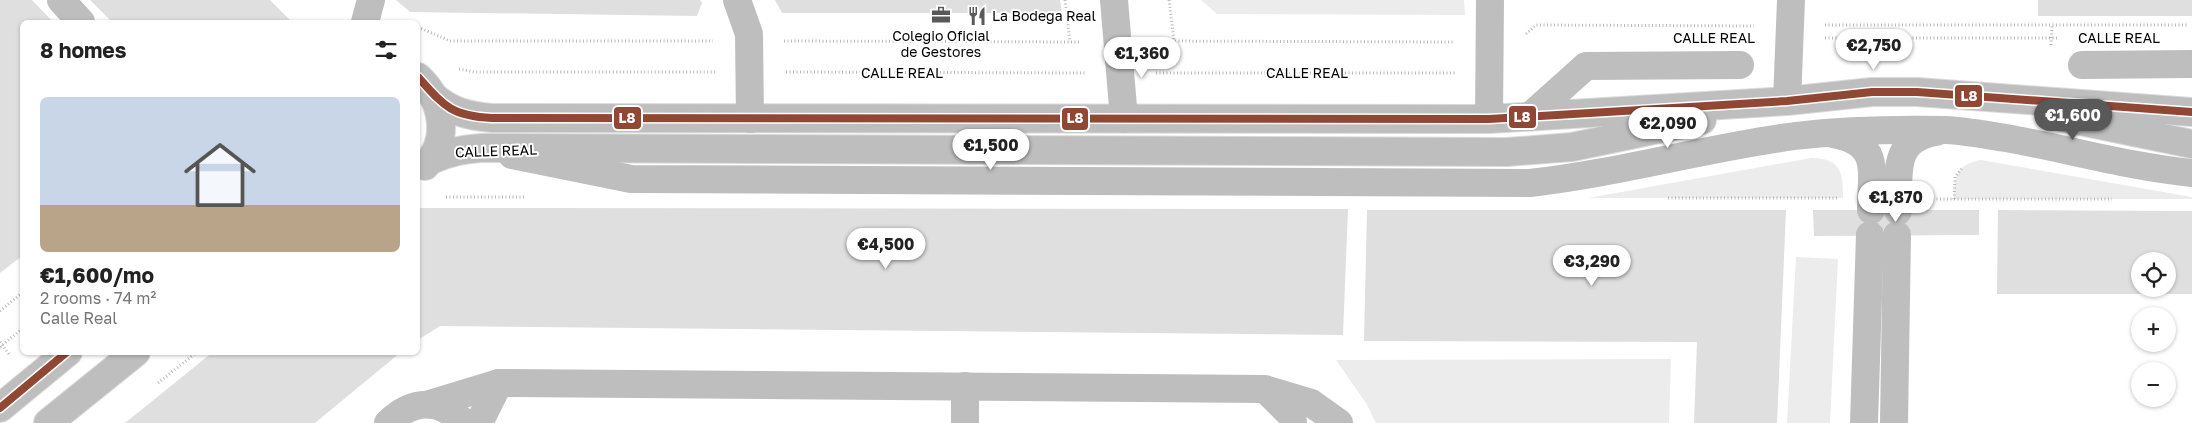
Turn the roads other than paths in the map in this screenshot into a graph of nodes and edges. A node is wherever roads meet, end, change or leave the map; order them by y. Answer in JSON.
{"nodes":[{"id":1,"x":61,"y":0,"type":"edge"},
{"id":2,"x":371,"y":0,"type":"edge"},
{"id":3,"x":737,"y":0,"type":"edge"},
{"id":4,"x":1114,"y":0,"type":"edge"},
{"id":5,"x":1490,"y":0,"type":"edge"},
{"id":6,"x":80,"y":20,"type":"edge"},
{"id":7,"x":366,"y":20,"type":"edge"},
{"id":8,"x":1790,"y":21,"type":"edge"},
{"id":9,"x":2192,"y":64,"type":"edge"},
{"id":10,"x":1740,"y":65,"type":"dead end"},
{"id":11,"x":2082,"y":65,"type":"dead end"},
{"id":12,"x":426,"y":87,"type":"edge"},
{"id":13,"x":1962,"y":95,"type":"junction"},
{"id":14,"x":1787,"y":102,"type":"junction"},
{"id":15,"x":2192,"y":112,"type":"edge"},
{"id":16,"x":1529,"y":117,"type":"junction"},
{"id":17,"x":750,"y":119,"type":"junction"},
{"id":18,"x":1124,"y":119,"type":"junction"},
{"id":19,"x":1489,"y":119,"type":"junction"},
{"id":20,"x":1948,"y":130,"type":"junction"},
{"id":21,"x":1824,"y":133,"type":"junction"},
{"id":22,"x":2192,"y":144,"type":"edge"},
{"id":23,"x":481,"y":148,"type":"junction"},
{"id":24,"x":424,"y":166,"type":"edge"},
{"id":25,"x":2192,"y":173,"type":"edge"},
{"id":26,"x":64,"y":355,"type":"edge"},
{"id":27,"x":132,"y":355,"type":"edge"},
{"id":28,"x":499,"y":383,"type":"junction"},
{"id":29,"x":965,"y":386,"type":"junction"},
{"id":30,"x":1265,"y":389,"type":"junction"},
{"id":31,"x":3,"y":401,"type":"edge"},
{"id":32,"x":430,"y":404,"type":"junction"},
{"id":33,"x":48,"y":423,"type":"edge"},
{"id":34,"x":388,"y":423,"type":"edge"},
{"id":35,"x":464,"y":423,"type":"edge"},
{"id":36,"x":479,"y":423,"type":"edge"},
{"id":37,"x":965,"y":423,"type":"edge"},
{"id":38,"x":1293,"y":423,"type":"edge"},
{"id":39,"x":1339,"y":423,"type":"edge"},
{"id":40,"x":1864,"y":423,"type":"edge"},
{"id":41,"x":1894,"y":423,"type":"edge"}],
"edges":[{"from":1,"to":6,"type":"main road"},
{"from":2,"to":7,"type":"main road"},
{"from":3,"to":17,"type":"main road"},
{"from":4,"to":18,"type":"main road"},
{"from":5,"to":19,"type":"main road"},
{"from":8,"to":14,"type":"main road"},
{"from":9,"to":11,"type":"main road"},
{"from":10,"to":16,"type":"main road"},
{"from":12,"to":17,"type":"main road","name":"CALLE REAL"},
{"from":12,"to":24,"type":"main road"},
{"from":13,"to":14,"type":"main road","name":"CALLE REAL"},
{"from":13,"to":15,"type":"main road","name":"CALLE REAL"},
{"from":13,"to":22,"type":"main road","name":"CALLE REAL"},
{"from":14,"to":16,"type":"main road","name":"CALLE REAL"},
{"from":14,"to":23,"type":"main road","name":"CALLE REAL"},
{"from":16,"to":19,"type":"main road","name":"CALLE REAL"},
{"from":17,"to":18,"type":"main road","name":"CALLE REAL"},
{"from":18,"to":19,"type":"main road","name":"CALLE REAL"},
{"from":20,"to":21,"type":"main road"},
{"from":20,"to":25,"type":"main road"},
{"from":20,"to":41,"type":"main road"},
{"from":21,"to":23,"type":"main road"},
{"from":21,"to":40,"type":"main road"},
{"from":23,"to":24,"type":"main road","name":"CALLE REAL"},
{"from":26,"to":31,"type":"main road"},
{"from":27,"to":33,"type":"main road"},
{"from":28,"to":29,"type":"main road"},
{"from":28,"to":32,"type":"main road"},
{"from":28,"to":36,"type":"main road"},
{"from":29,"to":30,"type":"main road"},
{"from":29,"to":37,"type":"main road"},
{"from":30,"to":38,"type":"main road"},
{"from":30,"to":39,"type":"main road"},
{"from":32,"to":34,"type":"main road"},
{"from":32,"to":35,"type":"main road"}]}
